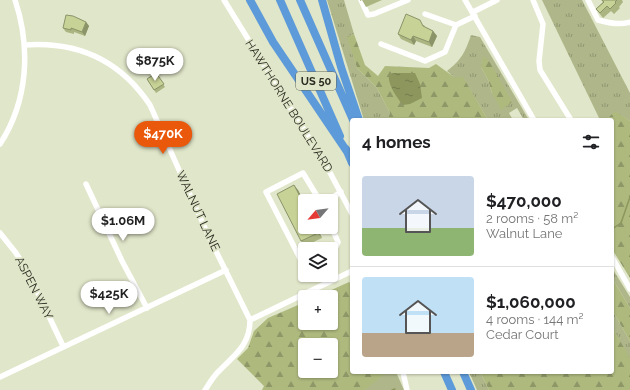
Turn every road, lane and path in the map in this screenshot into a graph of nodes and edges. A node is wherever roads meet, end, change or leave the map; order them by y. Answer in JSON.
{"nodes":[{"id":1,"x":15,"y":0,"type":"edge"},
{"id":2,"x":224,"y":0,"type":"edge"},
{"id":3,"x":250,"y":0,"type":"edge"},
{"id":4,"x":280,"y":0,"type":"edge"},
{"id":5,"x":300,"y":0,"type":"edge"},
{"id":6,"x":322,"y":0,"type":"edge"},
{"id":7,"x":361,"y":0,"type":"edge"},
{"id":8,"x":408,"y":0,"type":"edge"},
{"id":9,"x":465,"y":0,"type":"edge"},
{"id":10,"x":498,"y":0,"type":"edge"},
{"id":11,"x":533,"y":0,"type":"edge"},
{"id":12,"x":588,"y":0,"type":"edge"},
{"id":13,"x":425,"y":14,"type":"dead end"},
{"id":14,"x":474,"y":14,"type":"junction"},
{"id":15,"x":630,"y":22,"type":"edge"},
{"id":16,"x":456,"y":25,"type":"junction"},
{"id":17,"x":24,"y":44,"type":"junction"},
{"id":18,"x":380,"y":44,"type":"dead end"},
{"id":19,"x":352,"y":118,"type":"edge"},
{"id":20,"x":358,"y":118,"type":"edge"},
{"id":21,"x":533,"y":118,"type":"edge"},
{"id":22,"x":570,"y":118,"type":"edge"},
{"id":23,"x":0,"y":144,"type":"edge"},
{"id":24,"x":348,"y":153,"type":"junction"},
{"id":25,"x":350,"y":158,"type":"edge"},
{"id":26,"x":86,"y":184,"type":"dead end"},
{"id":27,"x":341,"y":192,"type":"junction"},
{"id":28,"x":316,"y":194,"type":"edge"},
{"id":29,"x":338,"y":194,"type":"edge"},
{"id":30,"x":350,"y":210,"type":"edge"},
{"id":31,"x":0,"y":233,"type":"edge"},
{"id":32,"x":298,"y":254,"type":"edge"},
{"id":33,"x":614,"y":261,"type":"edge"},
{"id":34,"x":226,"y":270,"type":"junction"},
{"id":35,"x":350,"y":272,"type":"edge"},
{"id":36,"x":630,"y":289,"type":"edge"},
{"id":37,"x":147,"y":308,"type":"junction"},
{"id":38,"x":250,"y":320,"type":"junction"},
{"id":39,"x":63,"y":346,"type":"junction"},
{"id":40,"x":403,"y":374,"type":"edge"},
{"id":41,"x":445,"y":374,"type":"edge"},
{"id":42,"x":464,"y":374,"type":"edge"},
{"id":43,"x":0,"y":377,"type":"edge"},
{"id":44,"x":205,"y":390,"type":"edge"},
{"id":45,"x":407,"y":390,"type":"edge"},
{"id":46,"x":452,"y":390,"type":"edge"},
{"id":47,"x":471,"y":390,"type":"edge"}],
"edges":[{"from":1,"to":17,"type":"street"},
{"from":2,"to":27,"type":"street","name":"HAWTHORNE BOULEVARD"},
{"from":3,"to":24,"type":"highway"},
{"from":4,"to":24,"type":"highway","number":"US 50"},
{"from":5,"to":19,"type":"highway","number":"US 50"},
{"from":6,"to":20,"type":"highway"},
{"from":7,"to":8,"type":"street"},
{"from":9,"to":14,"type":"street"},
{"from":10,"to":14,"type":"street"},
{"from":11,"to":22,"type":"street"},
{"from":12,"to":15,"type":"street"},
{"from":13,"to":16,"type":"street"},
{"from":14,"to":16,"type":"street"},
{"from":14,"to":21,"type":"street"},
{"from":16,"to":18,"type":"street"},
{"from":17,"to":23,"type":"street"},
{"from":17,"to":34,"type":"street","name":"WALNUT LANE"},
{"from":24,"to":25,"type":"highway","number":"US 50"},
{"from":26,"to":37,"type":"street"},
{"from":27,"to":29,"type":"street"},
{"from":27,"to":30,"type":"street","name":"HAWTHORNE BOULEVARD"},
{"from":28,"to":32,"type":"street"},
{"from":31,"to":39,"type":"street","name":"ASPEN WAY"},
{"from":33,"to":36,"type":"street"},
{"from":34,"to":37,"type":"street"},
{"from":34,"to":38,"type":"street","name":"WALNUT LANE"},
{"from":35,"to":38,"type":"street"},
{"from":37,"to":39,"type":"street"},
{"from":38,"to":44,"type":"street"},
{"from":39,"to":43,"type":"street"},
{"from":40,"to":45,"type":"street"},
{"from":41,"to":46,"type":"highway"},
{"from":42,"to":47,"type":"highway"}]}
